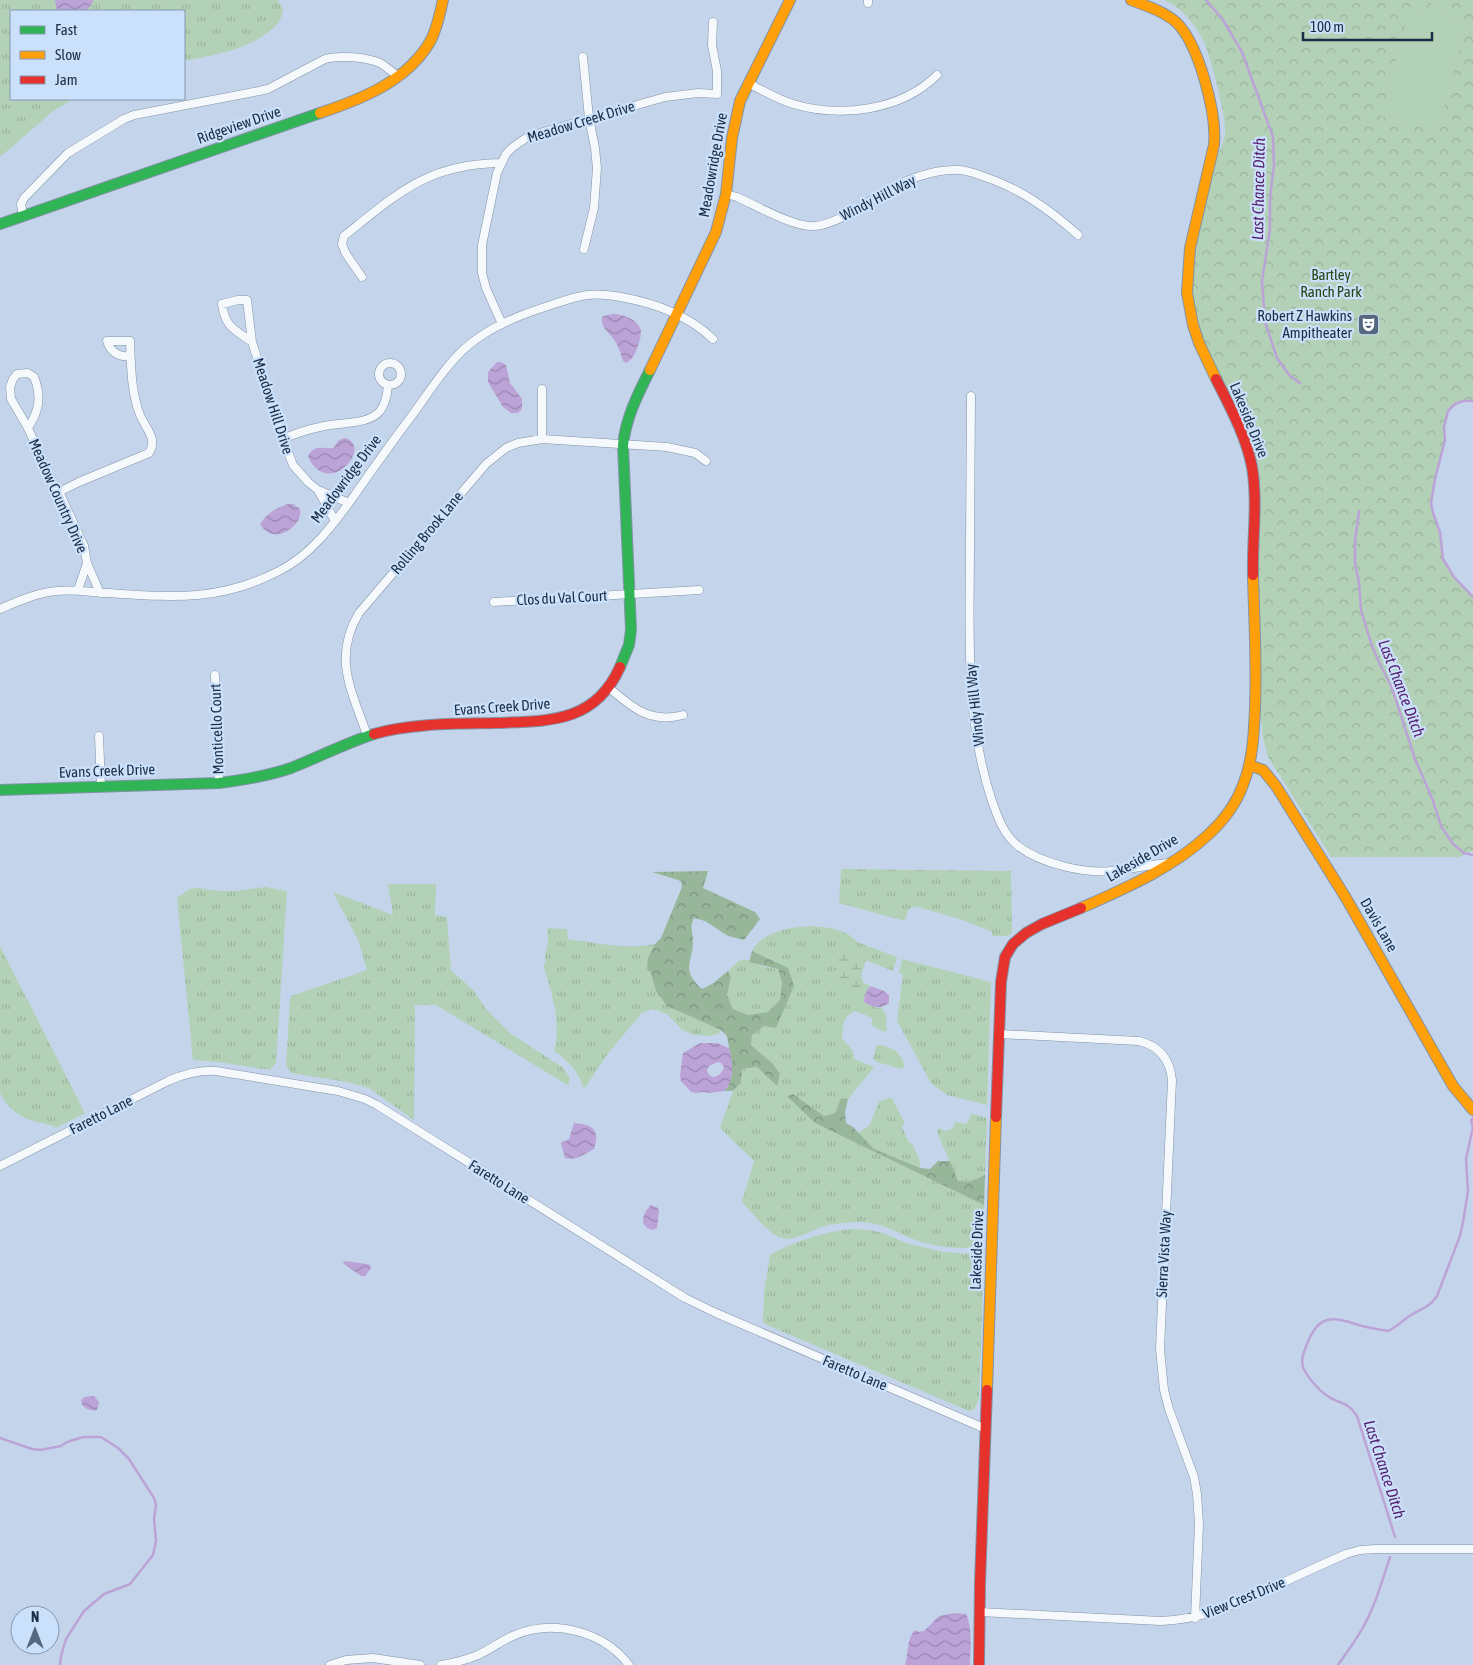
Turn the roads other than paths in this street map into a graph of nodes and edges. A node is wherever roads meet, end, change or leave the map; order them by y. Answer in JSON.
{"nodes":[{"id":1,"x":444,"y":0,"type":"edge"},
{"id":2,"x":790,"y":0,"type":"edge"},
{"id":3,"x":1131,"y":0,"type":"edge"},
{"id":4,"x":713,"y":22,"type":"dead end"},
{"id":5,"x":583,"y":58,"type":"dead end"},
{"id":6,"x":937,"y":76,"type":"dead end"},
{"id":7,"x":399,"y":77,"type":"junction"},
{"id":8,"x":748,"y":83,"type":"junction"},
{"id":9,"x":589,"y":118,"type":"junction"},
{"id":10,"x":500,"y":163,"type":"junction"},
{"id":11,"x":726,"y":194,"type":"junction"},
{"id":12,"x":23,"y":216,"type":"junction"},
{"id":13,"x":0,"y":224,"type":"edge"},
{"id":14,"x":1078,"y":235,"type":"dead end"},
{"id":15,"x":584,"y":249,"type":"dead end"},
{"id":16,"x":362,"y":277,"type":"dead end"},
{"id":17,"x":677,"y":311,"type":"junction"},
{"id":18,"x":502,"y":324,"type":"junction"},
{"id":19,"x":713,"y":339,"type":"dead end"},
{"id":20,"x":252,"y":342,"type":"junction"},
{"id":21,"x":130,"y":357,"type":"dead end"},
{"id":22,"x":388,"y":385,"type":"dead end"},
{"id":23,"x":542,"y":390,"type":"dead end"},
{"id":24,"x":971,"y":396,"type":"dead end"},
{"id":25,"x":28,"y":428,"type":"junction"},
{"id":26,"x":283,"y":439,"type":"junction"},
{"id":27,"x":542,"y":440,"type":"junction"},
{"id":28,"x":622,"y":444,"type":"junction"},
{"id":29,"x":706,"y":461,"type":"dead end"},
{"id":30,"x":318,"y":490,"type":"junction"},
{"id":31,"x":59,"y":492,"type":"junction"},
{"id":32,"x":349,"y":503,"type":"junction"},
{"id":33,"x":335,"y":521,"type":"junction"},
{"id":34,"x":87,"y":563,"type":"junction"},
{"id":35,"x":78,"y":590,"type":"junction"},
{"id":36,"x":699,"y":590,"type":"dead end"},
{"id":37,"x":100,"y":593,"type":"junction"},
{"id":38,"x":630,"y":594,"type":"junction"},
{"id":39,"x":494,"y":602,"type":"dead end"},
{"id":40,"x":0,"y":609,"type":"edge"},
{"id":41,"x":216,"y":675,"type":"dead end"},
{"id":42,"x":608,"y":687,"type":"junction"},
{"id":43,"x":683,"y":715,"type":"dead end"},
{"id":44,"x":368,"y":735,"type":"junction"},
{"id":45,"x":99,"y":736,"type":"dead end"},
{"id":46,"x":1249,"y":765,"type":"junction"},
{"id":47,"x":219,"y":783,"type":"junction"},
{"id":48,"x":101,"y":787,"type":"junction"},
{"id":49,"x":0,"y":790,"type":"edge"},
{"id":50,"x":1171,"y":862,"type":"junction"},
{"id":51,"x":999,"y":1034,"type":"junction"},
{"id":52,"x":1473,"y":1110,"type":"edge"},
{"id":53,"x":0,"y":1166,"type":"edge"},
{"id":54,"x":986,"y":1430,"type":"junction"},
{"id":55,"x":1473,"y":1549,"type":"edge"},
{"id":56,"x":980,"y":1612,"type":"junction"},
{"id":57,"x":1195,"y":1618,"type":"junction"},
{"id":58,"x":330,"y":1665,"type":"edge"},
{"id":59,"x":420,"y":1665,"type":"edge"},
{"id":60,"x":441,"y":1665,"type":"edge"},
{"id":61,"x":629,"y":1665,"type":"edge"},
{"id":62,"x":979,"y":1665,"type":"edge"}],
"edges":[{"from":1,"to":7,"type":"street","name":"Ridgeview Drive"},
{"from":2,"to":8,"type":"street","name":"Meadowridge Drive"},
{"from":3,"to":46,"type":"street","name":"Lakeside Drive"},
{"from":4,"to":9,"type":"street","name":"Meadow Creek Drive"},
{"from":5,"to":9,"type":"street"},
{"from":6,"to":8,"type":"street"},
{"from":7,"to":12,"type":"street","name":"Ridgeview Drive"},
{"from":7,"to":12,"type":"street"},
{"from":8,"to":11,"type":"street","name":"Meadowridge Drive"},
{"from":9,"to":10,"type":"street","name":"Meadow Creek Drive"},
{"from":9,"to":15,"type":"street"},
{"from":10,"to":16,"type":"street"},
{"from":10,"to":18,"type":"street","name":"Meadow Creek Drive"},
{"from":11,"to":14,"type":"street","name":"Windy Hill Way"},
{"from":11,"to":17,"type":"street","name":"Meadowridge Drive"},
{"from":12,"to":13,"type":"street","name":"Ridgeview Drive"},
{"from":17,"to":18,"type":"street","name":"Meadowridge Drive"},
{"from":17,"to":19,"type":"street"},
{"from":17,"to":28,"type":"street","name":"Evans Creek Drive"},
{"from":18,"to":32,"type":"street","name":"Meadowridge Drive"},
{"from":20,"to":20,"type":"street","name":"Meadow Hill Drive"},
{"from":20,"to":26,"type":"street","name":"Meadow Hill Drive"},
{"from":21,"to":31,"type":"street"},
{"from":22,"to":26,"type":"street"},
{"from":23,"to":27,"type":"street"},
{"from":24,"to":50,"type":"street","name":"Windy Hill Way"},
{"from":25,"to":25,"type":"street","name":"Meadow Country Drive"},
{"from":25,"to":31,"type":"street","name":"Meadow Country Drive"},
{"from":26,"to":30,"type":"street","name":"Meadow Hill Drive"},
{"from":27,"to":28,"type":"street","name":"Rolling Brook Lane"},
{"from":27,"to":44,"type":"street","name":"Rolling Brook Lane"},
{"from":28,"to":29,"type":"street","name":"Rolling Brook Lane"},
{"from":28,"to":38,"type":"street","name":"Evans Creek Drive"},
{"from":30,"to":32,"type":"street","name":"Meadow Hill Drive"},
{"from":30,"to":33,"type":"street","name":"Meadow Hill Drive"},
{"from":31,"to":34,"type":"street","name":"Meadow Country Drive"},
{"from":32,"to":33,"type":"street","name":"Meadowridge Drive"},
{"from":33,"to":37,"type":"street","name":"Meadowridge Drive"},
{"from":34,"to":35,"type":"street","name":"Meadow Country Drive"},
{"from":34,"to":37,"type":"street","name":"Meadow Country Drive"},
{"from":35,"to":37,"type":"street","name":"Meadowridge Drive"},
{"from":35,"to":40,"type":"street","name":"Meadowridge Drive"},
{"from":36,"to":38,"type":"street","name":"Clos du Val Court"},
{"from":38,"to":39,"type":"street","name":"Clos du Val Court"},
{"from":38,"to":42,"type":"street","name":"Evans Creek Drive"},
{"from":41,"to":47,"type":"street","name":"Monticello Court"},
{"from":42,"to":43,"type":"street"},
{"from":42,"to":44,"type":"street","name":"Evans Creek Drive"},
{"from":44,"to":47,"type":"street","name":"Evans Creek Drive"},
{"from":45,"to":48,"type":"street"},
{"from":46,"to":50,"type":"street","name":"Lakeside Drive"},
{"from":46,"to":52,"type":"street","name":"Davis Lane"},
{"from":47,"to":48,"type":"street","name":"Evans Creek Drive"},
{"from":48,"to":49,"type":"street","name":"Evans Creek Drive"},
{"from":50,"to":51,"type":"street","name":"Lakeside Drive"},
{"from":51,"to":54,"type":"street","name":"Lakeside Drive"},
{"from":51,"to":57,"type":"street","name":"Sierra Vista Way"},
{"from":53,"to":54,"type":"street","name":"Faretto Lane"},
{"from":54,"to":56,"type":"street","name":"Lakeside Drive"},
{"from":55,"to":57,"type":"street","name":"View Crest Drive"},
{"from":56,"to":57,"type":"street","name":"View Crest Drive"},
{"from":56,"to":62,"type":"street","name":"Lakeside Drive"},
{"from":58,"to":59,"type":"street"},
{"from":60,"to":61,"type":"street"}]}
